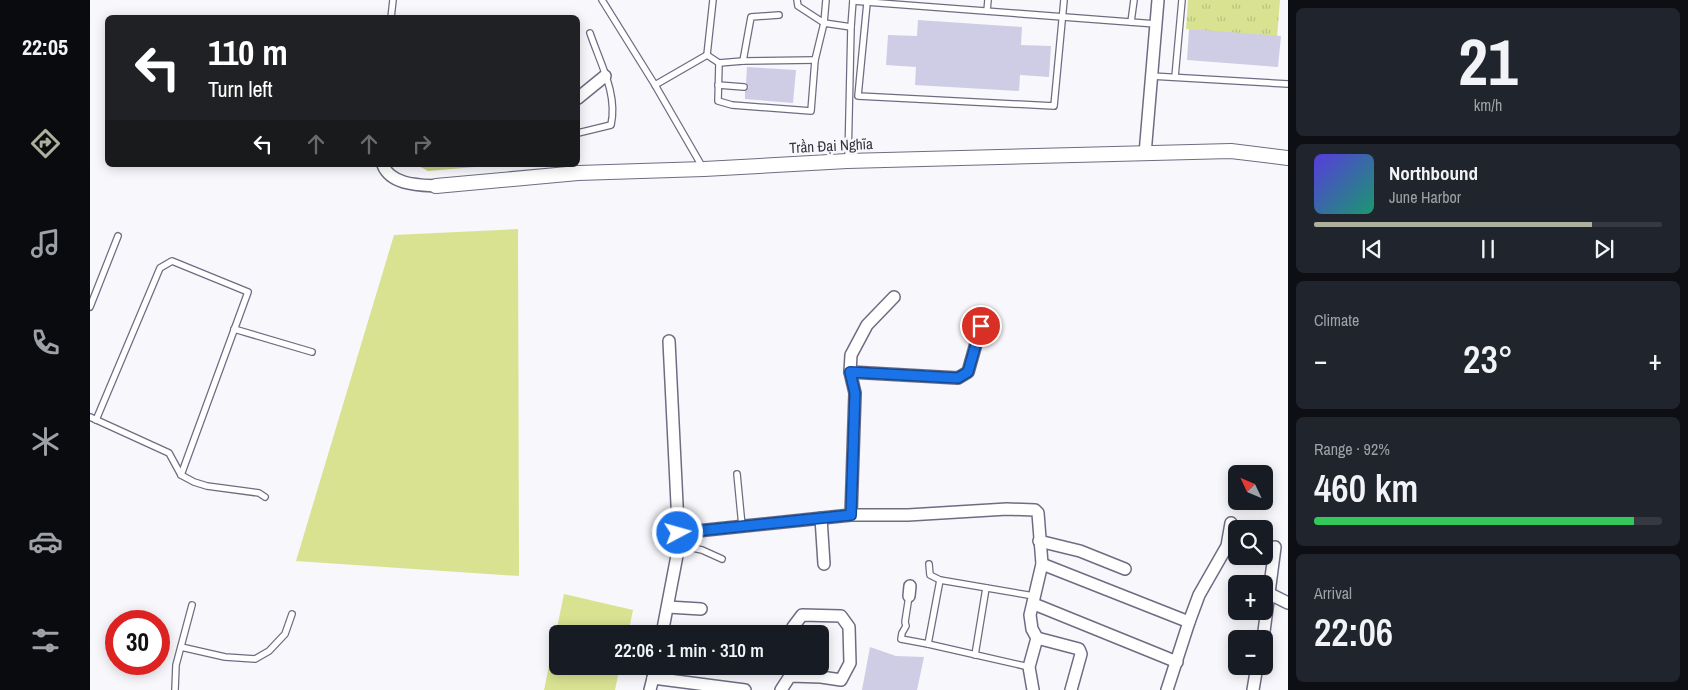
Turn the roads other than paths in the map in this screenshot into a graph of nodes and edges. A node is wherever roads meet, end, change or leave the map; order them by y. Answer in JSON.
{"nodes":[{"id":1,"x":394,"y":0,"type":"edge"},
{"id":2,"x":713,"y":0,"type":"edge"},
{"id":3,"x":797,"y":0,"type":"edge"},
{"id":4,"x":826,"y":0,"type":"edge"},
{"id":5,"x":853,"y":0,"type":"edge"},
{"id":6,"x":988,"y":0,"type":"edge"},
{"id":7,"x":1064,"y":0,"type":"edge"},
{"id":8,"x":1134,"y":0,"type":"edge"},
{"id":9,"x":1158,"y":0,"type":"edge"},
{"id":10,"x":1182,"y":0,"type":"edge"},
{"id":11,"x":604,"y":1,"type":"edge"},
{"id":12,"x":867,"y":3,"type":"junction"},
{"id":13,"x":986,"y":11,"type":"junction"},
{"id":14,"x":392,"y":15,"type":"edge"},
{"id":15,"x":779,"y":15,"type":"dead end"},
{"id":16,"x":1063,"y":18,"type":"junction"},
{"id":17,"x":1131,"y":22,"type":"junction"},
{"id":18,"x":824,"y":23,"type":"junction"},
{"id":19,"x":1156,"y":24,"type":"junction"},
{"id":20,"x":851,"y":27,"type":"junction"},
{"id":21,"x":590,"y":33,"type":"dead end"},
{"id":22,"x":707,"y":55,"type":"junction"},
{"id":23,"x":815,"y":60,"type":"junction"},
{"id":24,"x":743,"y":61,"type":"junction"},
{"id":25,"x":718,"y":63,"type":"junction"},
{"id":26,"x":605,"y":76,"type":"junction"},
{"id":27,"x":1151,"y":76,"type":"junction"},
{"id":28,"x":1175,"y":77,"type":"junction"},
{"id":29,"x":1288,"y":84,"type":"edge"},
{"id":30,"x":655,"y":85,"type":"junction"},
{"id":31,"x":718,"y":85,"type":"junction"},
{"id":32,"x":744,"y":88,"type":"dead end"},
{"id":33,"x":580,"y":96,"type":"edge"},
{"id":34,"x":580,"y":133,"type":"edge"},
{"id":35,"x":1144,"y":154,"type":"junction"},
{"id":36,"x":1288,"y":158,"type":"edge"},
{"id":37,"x":848,"y":161,"type":"junction"},
{"id":38,"x":384,"y":167,"type":"edge"},
{"id":39,"x":577,"y":169,"type":"edge"},
{"id":40,"x":704,"y":170,"type":"junction"},
{"id":41,"x":436,"y":186,"type":"joint"},
{"id":42,"x":118,"y":236,"type":"dead end"},
{"id":43,"x":894,"y":297,"type":"dead end"},
{"id":44,"x":90,"y":307,"type":"edge"},
{"id":45,"x":981,"y":326,"type":"dead end"},
{"id":46,"x":234,"y":329,"type":"junction"},
{"id":47,"x":669,"y":341,"type":"dead end"},
{"id":48,"x":312,"y":352,"type":"dead end"},
{"id":49,"x":850,"y":372,"type":"junction"},
{"id":50,"x":93,"y":418,"type":"edge"},
{"id":51,"x":736,"y":474,"type":"dead end"},
{"id":52,"x":181,"y":475,"type":"junction"},
{"id":53,"x":265,"y":497,"type":"dead end"},
{"id":54,"x":851,"y":515,"type":"junction"},
{"id":55,"x":821,"y":518,"type":"junction"},
{"id":56,"x":742,"y":526,"type":"junction"},
{"id":57,"x":678,"y":533,"type":"junction"},
{"id":58,"x":1228,"y":537,"type":"edge"},
{"id":59,"x":1039,"y":541,"type":"junction"},
{"id":60,"x":679,"y":545,"type":"junction"},
{"id":61,"x":1275,"y":547,"type":"dead end"},
{"id":62,"x":722,"y":559,"type":"dead end"},
{"id":63,"x":824,"y":564,"type":"dead end"},
{"id":64,"x":929,"y":564,"type":"dead end"},
{"id":65,"x":1042,"y":564,"type":"junction"},
{"id":66,"x":1125,"y":569,"type":"dead end"},
{"id":67,"x":1272,"y":575,"type":"edge"},
{"id":68,"x":940,"y":580,"type":"junction"},
{"id":69,"x":986,"y":588,"type":"junction"},
{"id":70,"x":909,"y":591,"type":"dead end"},
{"id":71,"x":1273,"y":596,"type":"edge"},
{"id":72,"x":1034,"y":600,"type":"junction"},
{"id":73,"x":1288,"y":603,"type":"edge"},
{"id":74,"x":192,"y":605,"type":"dead end"},
{"id":75,"x":668,"y":608,"type":"junction"},
{"id":76,"x":701,"y":609,"type":"dead end"},
{"id":77,"x":292,"y":614,"type":"dead end"},
{"id":78,"x":1189,"y":622,"type":"junction"},
{"id":79,"x":664,"y":625,"type":"edge"},
{"id":80,"x":795,"y":625,"type":"edge"},
{"id":81,"x":1037,"y":638,"type":"junction"},
{"id":82,"x":928,"y":644,"type":"junction"},
{"id":83,"x":181,"y":647,"type":"junction"},
{"id":84,"x":975,"y":655,"type":"junction"},
{"id":85,"x":1177,"y":662,"type":"junction"},
{"id":86,"x":1029,"y":667,"type":"junction"},
{"id":87,"x":653,"y":675,"type":"edge"},
{"id":88,"x":669,"y":675,"type":"edge"},
{"id":89,"x":788,"y":675,"type":"edge"},
{"id":90,"x":811,"y":675,"type":"edge"},
{"id":91,"x":1256,"y":675,"type":"edge"},
{"id":92,"x":175,"y":690,"type":"edge"},
{"id":93,"x":650,"y":690,"type":"edge"},
{"id":94,"x":745,"y":690,"type":"edge"},
{"id":95,"x":781,"y":690,"type":"edge"},
{"id":96,"x":1033,"y":690,"type":"edge"},
{"id":97,"x":1071,"y":690,"type":"edge"},
{"id":98,"x":1168,"y":690,"type":"edge"},
{"id":99,"x":1253,"y":690,"type":"edge"}],
"edges":[{"from":1,"to":14,"type":"lane"},
{"from":2,"to":22,"type":"lane"},
{"from":3,"to":18,"type":"lane"},
{"from":4,"to":18,"type":"lane"},
{"from":5,"to":12,"type":"lane"},
{"from":5,"to":20,"type":"lane"},
{"from":6,"to":13,"type":"lane"},
{"from":7,"to":16,"type":"lane"},
{"from":8,"to":17,"type":"lane"},
{"from":9,"to":19,"type":"street"},
{"from":10,"to":28,"type":"lane"},
{"from":11,"to":30,"type":"lane"},
{"from":12,"to":13,"type":"lane"},
{"from":12,"to":16,"type":"lane"},
{"from":13,"to":16,"type":"lane"},
{"from":15,"to":24,"type":"lane"},
{"from":16,"to":17,"type":"lane"},
{"from":17,"to":19,"type":"lane"},
{"from":18,"to":20,"type":"lane"},
{"from":18,"to":23,"type":"lane"},
{"from":19,"to":27,"type":"street"},
{"from":20,"to":37,"type":"lane"},
{"from":21,"to":26,"type":"lane"},
{"from":22,"to":25,"type":"lane"},
{"from":22,"to":30,"type":"lane"},
{"from":23,"to":24,"type":"lane"},
{"from":23,"to":31,"type":"lane"},
{"from":24,"to":25,"type":"lane"},
{"from":25,"to":31,"type":"lane"},
{"from":26,"to":33,"type":"street"},
{"from":26,"to":34,"type":"lane"},
{"from":27,"to":28,"type":"lane"},
{"from":27,"to":35,"type":"street"},
{"from":28,"to":29,"type":"lane"},
{"from":30,"to":40,"type":"lane"},
{"from":31,"to":32,"type":"lane"},
{"from":35,"to":36,"type":"street","name":"Trần Đại Nghĩa"},
{"from":35,"to":37,"type":"street","name":"Trần Đại Nghĩa"},
{"from":37,"to":40,"type":"street","name":"Trần Đại Nghĩa"},
{"from":38,"to":41,"type":"street","name":"Trần Đại Nghĩa"},
{"from":39,"to":40,"type":"street","name":"Trần Đại Nghĩa"},
{"from":39,"to":41,"type":"street","name":"Trần Đại Nghĩa"},
{"from":42,"to":44,"type":"lane"},
{"from":43,"to":49,"type":"street"},
{"from":45,"to":49,"type":"street"},
{"from":46,"to":48,"type":"lane"},
{"from":46,"to":50,"type":"lane"},
{"from":46,"to":52,"type":"lane"},
{"from":47,"to":57,"type":"street"},
{"from":49,"to":54,"type":"street"},
{"from":50,"to":52,"type":"lane"},
{"from":51,"to":56,"type":"lane"},
{"from":52,"to":53,"type":"lane"},
{"from":54,"to":55,"type":"street"},
{"from":54,"to":59,"type":"street"},
{"from":55,"to":56,"type":"street"},
{"from":55,"to":63,"type":"street"},
{"from":56,"to":57,"type":"street"},
{"from":57,"to":60,"type":"street"},
{"from":58,"to":78,"type":"street"},
{"from":59,"to":65,"type":"street"},
{"from":59,"to":66,"type":"street"},
{"from":60,"to":62,"type":"lane"},
{"from":60,"to":75,"type":"street"},
{"from":61,"to":67,"type":"street"},
{"from":64,"to":68,"type":"lane"},
{"from":65,"to":72,"type":"street"},
{"from":65,"to":78,"type":"street"},
{"from":68,"to":69,"type":"lane"},
{"from":68,"to":82,"type":"lane"},
{"from":69,"to":72,"type":"lane"},
{"from":69,"to":84,"type":"lane"},
{"from":70,"to":82,"type":"lane"},
{"from":71,"to":73,"type":"street"},
{"from":72,"to":81,"type":"street"},
{"from":72,"to":85,"type":"street"},
{"from":74,"to":83,"type":"lane"},
{"from":75,"to":76,"type":"street"},
{"from":75,"to":79,"type":"street"},
{"from":77,"to":83,"type":"lane"},
{"from":78,"to":85,"type":"street"},
{"from":80,"to":90,"type":"street"},
{"from":81,"to":86,"type":"street"},
{"from":81,"to":97,"type":"street"},
{"from":82,"to":84,"type":"lane"},
{"from":83,"to":92,"type":"lane"},
{"from":84,"to":86,"type":"lane"},
{"from":85,"to":98,"type":"street"},
{"from":86,"to":96,"type":"street"},
{"from":87,"to":93,"type":"street"},
{"from":88,"to":94,"type":"street"},
{"from":89,"to":95,"type":"street"},
{"from":91,"to":99,"type":"street"}]}
